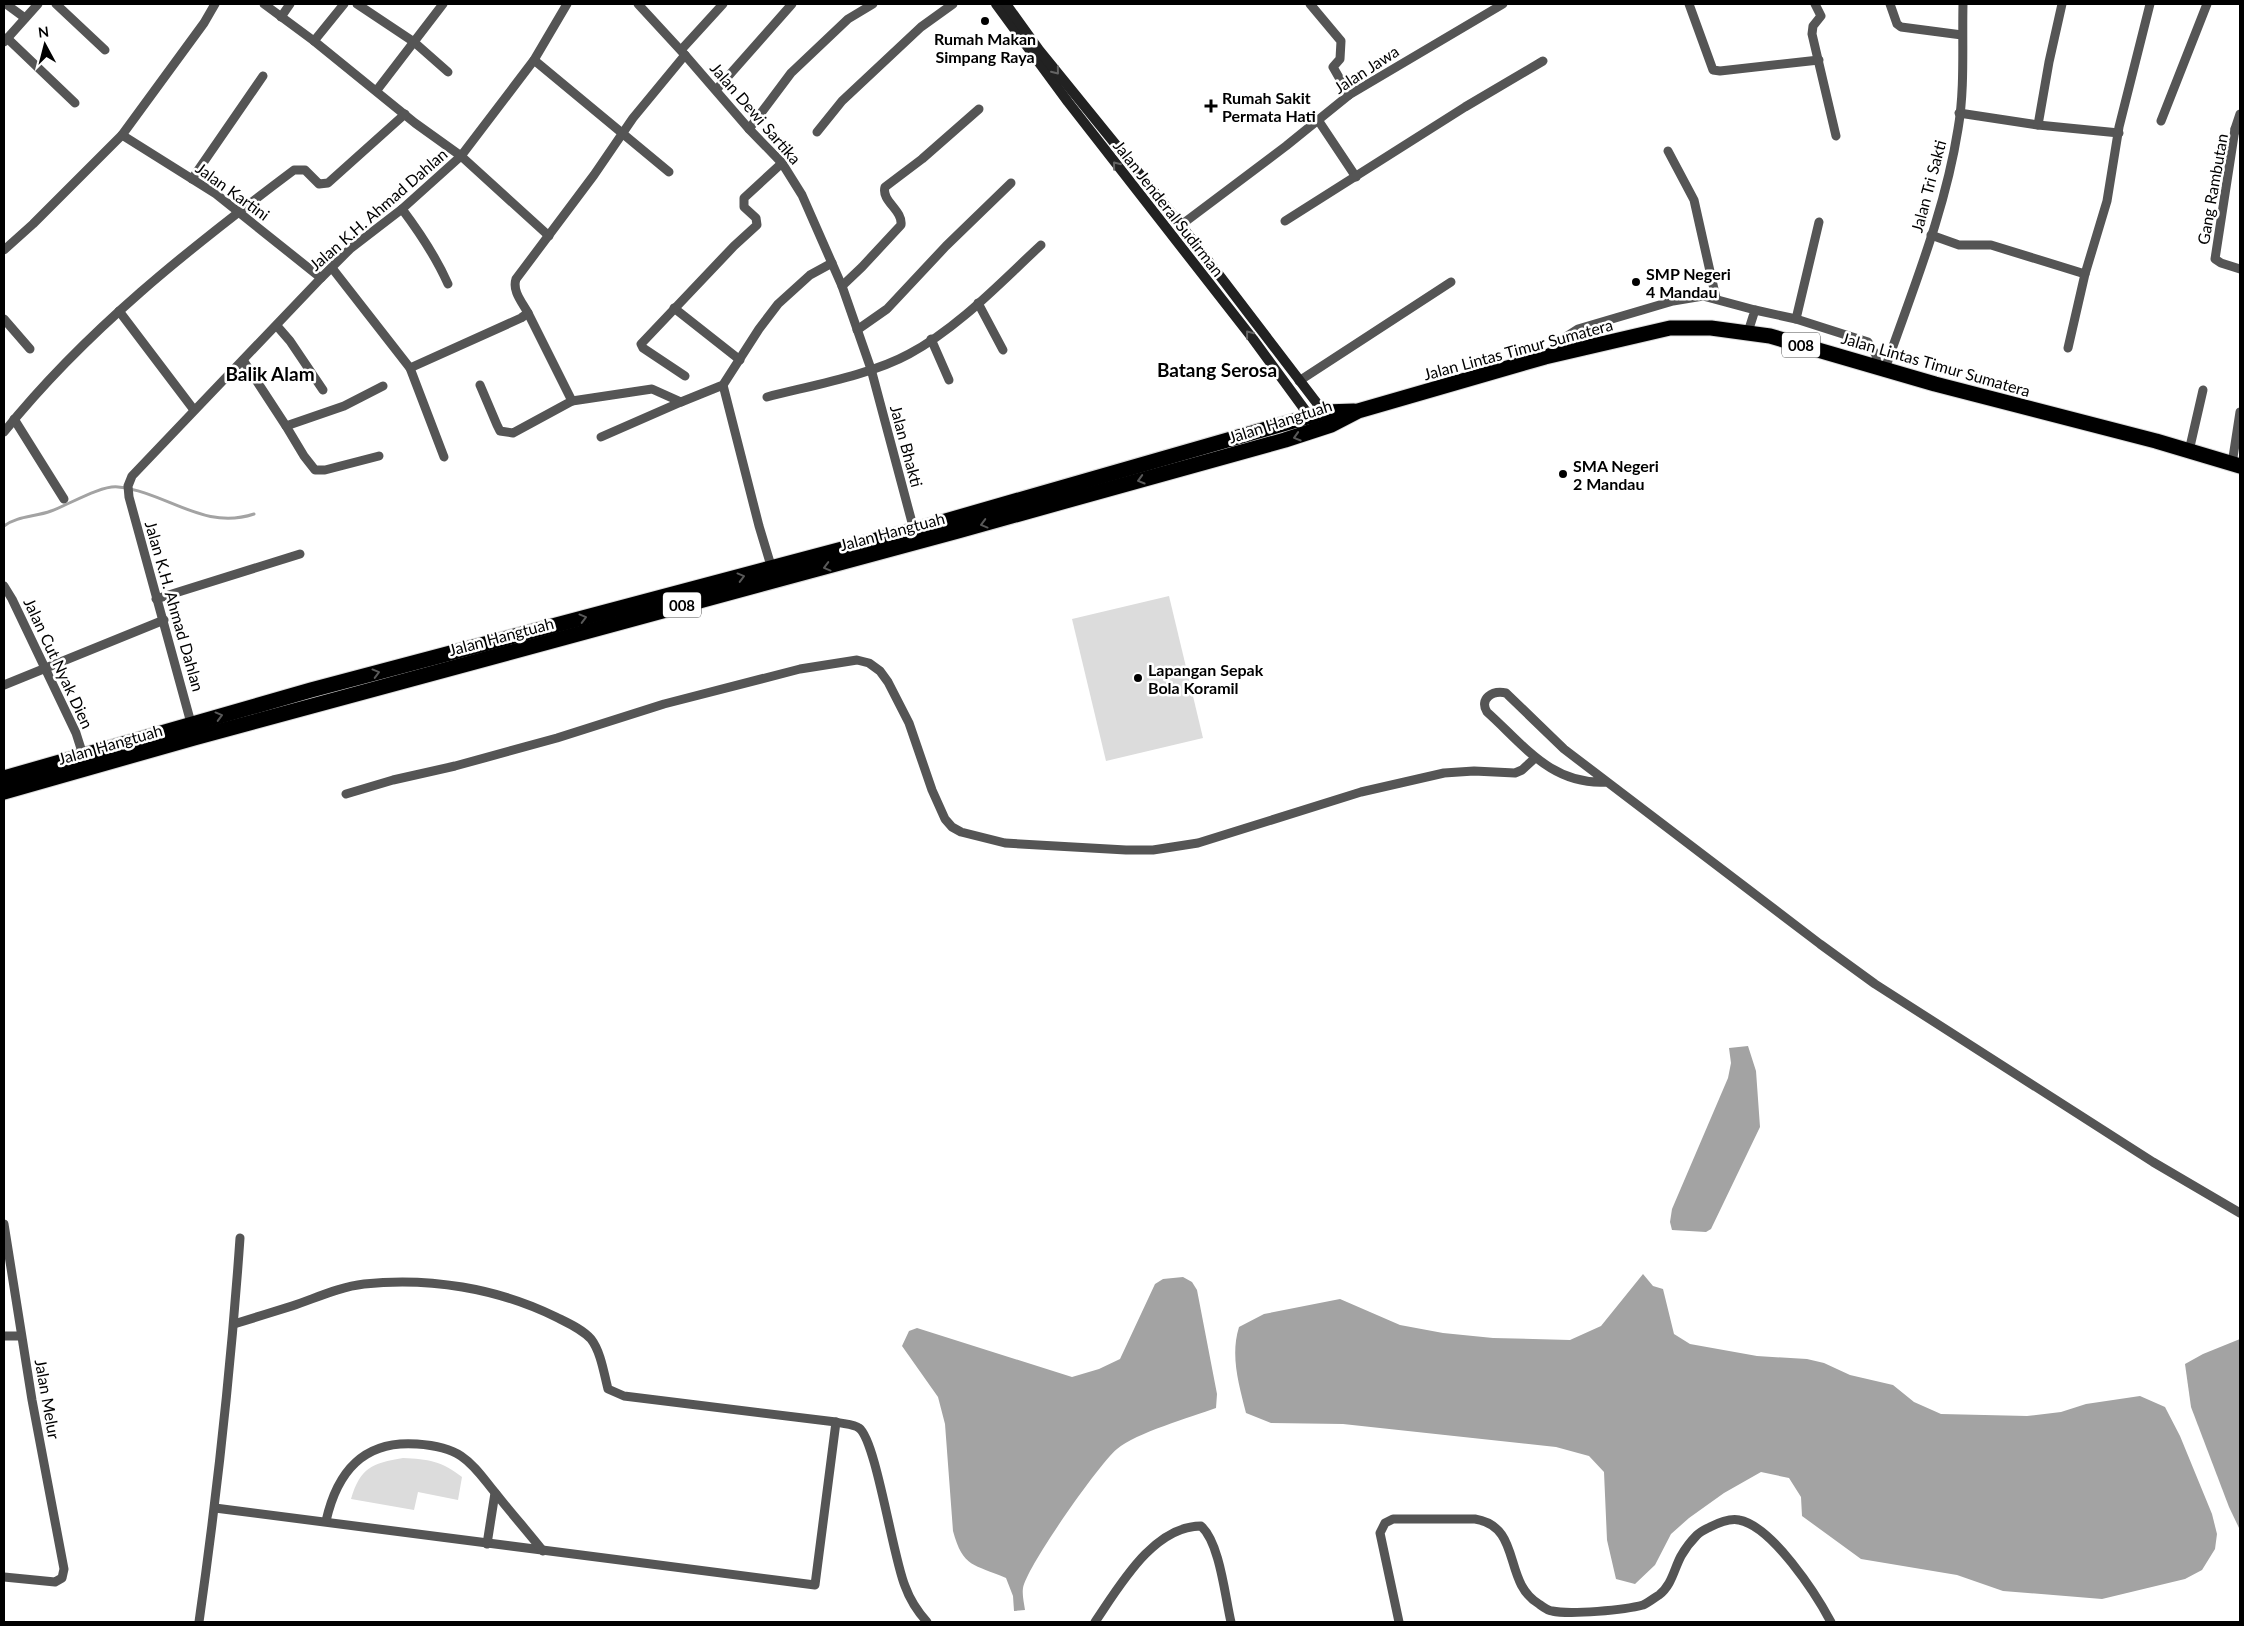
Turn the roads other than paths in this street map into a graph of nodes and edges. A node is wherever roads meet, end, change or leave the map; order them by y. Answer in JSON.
{"nodes":[{"id":1,"x":6,"y":4,"type":"edge"},
{"id":2,"x":38,"y":4,"type":"edge"},
{"id":3,"x":56,"y":4,"type":"edge"},
{"id":4,"x":216,"y":4,"type":"edge"},
{"id":5,"x":264,"y":4,"type":"edge"},
{"id":6,"x":290,"y":4,"type":"edge"},
{"id":7,"x":344,"y":4,"type":"edge"},
{"id":8,"x":357,"y":4,"type":"edge"},
{"id":9,"x":567,"y":4,"type":"edge"},
{"id":10,"x":638,"y":4,"type":"edge"},
{"id":11,"x":723,"y":4,"type":"edge"},
{"id":12,"x":792,"y":4,"type":"edge"},
{"id":13,"x":873,"y":4,"type":"edge"},
{"id":14,"x":953,"y":4,"type":"edge"},
{"id":15,"x":996,"y":4,"type":"edge"},
{"id":16,"x":1006,"y":4,"type":"edge"},
{"id":17,"x":1310,"y":4,"type":"edge"},
{"id":18,"x":1503,"y":4,"type":"edge"},
{"id":19,"x":1689,"y":4,"type":"edge"},
{"id":20,"x":1816,"y":4,"type":"edge"},
{"id":21,"x":1890,"y":4,"type":"edge"},
{"id":22,"x":1962,"y":4,"type":"edge"},
{"id":23,"x":2062,"y":4,"type":"edge"},
{"id":24,"x":2150,"y":4,"type":"edge"},
{"id":25,"x":2207,"y":4,"type":"edge"},
{"id":26,"x":440,"y":5,"type":"edge"},
{"id":27,"x":281,"y":17,"type":"junction"},
{"id":28,"x":24,"y":18,"type":"junction"},
{"id":29,"x":1962,"y":35,"type":"junction"},
{"id":30,"x":5,"y":40,"type":"edge"},
{"id":31,"x":314,"y":41,"type":"junction"},
{"id":32,"x":414,"y":42,"type":"junction"},
{"id":33,"x":105,"y":50,"type":"dead end"},
{"id":34,"x":683,"y":52,"type":"junction"},
{"id":35,"x":534,"y":60,"type":"junction"},
{"id":36,"x":1819,"y":60,"type":"junction"},
{"id":37,"x":1543,"y":61,"type":"dead end"},
{"id":38,"x":448,"y":72,"type":"dead end"},
{"id":39,"x":263,"y":76,"type":"dead end"},
{"id":40,"x":377,"y":90,"type":"junction"},
{"id":41,"x":716,"y":90,"type":"junction"},
{"id":42,"x":1349,"y":95,"type":"junction"},
{"id":43,"x":75,"y":103,"type":"dead end"},
{"id":44,"x":979,"y":109,"type":"dead end"},
{"id":45,"x":405,"y":114,"type":"junction"},
{"id":46,"x":1960,"y":114,"type":"junction"},
{"id":47,"x":2240,"y":114,"type":"edge"},
{"id":48,"x":1318,"y":120,"type":"junction"},
{"id":49,"x":2160,"y":121,"type":"dead end"},
{"id":50,"x":2038,"y":125,"type":"junction"},
{"id":51,"x":749,"y":129,"type":"junction"},
{"id":52,"x":2238,"y":129,"type":"edge"},
{"id":53,"x":623,"y":132,"type":"junction"},
{"id":54,"x":817,"y":132,"type":"dead end"},
{"id":55,"x":2118,"y":133,"type":"junction"},
{"id":56,"x":122,"y":135,"type":"junction"},
{"id":57,"x":1836,"y":136,"type":"dead end"},
{"id":58,"x":1668,"y":151,"type":"dead end"},
{"id":59,"x":461,"y":156,"type":"junction"},
{"id":60,"x":782,"y":163,"type":"junction"},
{"id":61,"x":669,"y":172,"type":"dead end"},
{"id":62,"x":1356,"y":176,"type":"junction"},
{"id":63,"x":192,"y":179,"type":"junction"},
{"id":64,"x":1011,"y":183,"type":"dead end"},
{"id":65,"x":402,"y":209,"type":"junction"},
{"id":66,"x":238,"y":212,"type":"junction"},
{"id":67,"x":1285,"y":221,"type":"dead end"},
{"id":68,"x":1819,"y":222,"type":"dead end"},
{"id":69,"x":1181,"y":225,"type":"junction"},
{"id":70,"x":1931,"y":235,"type":"junction"},
{"id":71,"x":549,"y":236,"type":"junction"},
{"id":72,"x":1041,"y":245,"type":"dead end"},
{"id":73,"x":4,"y":250,"type":"edge"},
{"id":74,"x":832,"y":263,"type":"junction"},
{"id":75,"x":1210,"y":265,"type":"junction"},
{"id":76,"x":332,"y":268,"type":"junction"},
{"id":77,"x":2240,"y":269,"type":"edge"},
{"id":78,"x":1200,"y":273,"type":"junction"},
{"id":79,"x":2086,"y":274,"type":"junction"},
{"id":80,"x":321,"y":278,"type":"junction"},
{"id":81,"x":1451,"y":282,"type":"dead end"},
{"id":82,"x":448,"y":284,"type":"dead end"},
{"id":83,"x":842,"y":286,"type":"junction"},
{"id":84,"x":1716,"y":298,"type":"junction"},
{"id":85,"x":978,"y":303,"type":"junction"},
{"id":86,"x":674,"y":308,"type":"junction"},
{"id":87,"x":1755,"y":310,"type":"junction"},
{"id":88,"x":119,"y":311,"type":"junction"},
{"id":89,"x":528,"y":313,"type":"junction"},
{"id":90,"x":4,"y":319,"type":"edge"},
{"id":91,"x":1796,"y":319,"type":"junction"},
{"id":92,"x":277,"y":326,"type":"junction"},
{"id":93,"x":857,"y":330,"type":"junction"},
{"id":94,"x":1748,"y":332,"type":"junction"},
{"id":95,"x":931,"y":339,"type":"junction"},
{"id":96,"x":2068,"y":348,"type":"dead end"},
{"id":97,"x":30,"y":349,"type":"dead end"},
{"id":98,"x":1003,"y":350,"type":"dead end"},
{"id":99,"x":1545,"y":357,"type":"junction"},
{"id":100,"x":243,"y":360,"type":"junction"},
{"id":101,"x":740,"y":360,"type":"junction"},
{"id":102,"x":410,"y":368,"type":"junction"},
{"id":103,"x":1881,"y":368,"type":"junction"},
{"id":104,"x":871,"y":369,"type":"junction"},
{"id":105,"x":685,"y":376,"type":"dead end"},
{"id":106,"x":949,"y":380,"type":"dead end"},
{"id":107,"x":1299,"y":381,"type":"junction"},
{"id":108,"x":480,"y":385,"type":"dead end"},
{"id":109,"x":723,"y":385,"type":"junction"},
{"id":110,"x":383,"y":386,"type":"dead end"},
{"id":111,"x":323,"y":390,"type":"dead end"},
{"id":112,"x":2203,"y":390,"type":"dead end"},
{"id":113,"x":767,"y":397,"type":"dead end"},
{"id":114,"x":572,"y":401,"type":"junction"},
{"id":115,"x":681,"y":402,"type":"junction"},
{"id":116,"x":194,"y":410,"type":"junction"},
{"id":117,"x":1358,"y":411,"type":"joint"},
{"id":118,"x":2240,"y":412,"type":"edge"},
{"id":119,"x":14,"y":419,"type":"junction"},
{"id":120,"x":1322,"y":421,"type":"junction"},
{"id":121,"x":286,"y":426,"type":"junction"},
{"id":122,"x":4,"y":432,"type":"edge"},
{"id":123,"x":601,"y":437,"type":"dead end"},
{"id":124,"x":2189,"y":451,"type":"junction"},
{"id":125,"x":379,"y":456,"type":"dead end"},
{"id":126,"x":444,"y":457,"type":"dead end"},
{"id":127,"x":2236,"y":465,"type":"edge"},
{"id":128,"x":1030,"y":496,"type":"junction"},
{"id":129,"x":64,"y":499,"type":"dead end"},
{"id":130,"x":1036,"y":510,"type":"junction"},
{"id":131,"x":914,"y":530,"type":"junction"},
{"id":132,"x":300,"y":554,"type":"dead end"},
{"id":133,"x":772,"y":568,"type":"junction"},
{"id":134,"x":4,"y":586,"type":"edge"},
{"id":135,"x":156,"y":599,"type":"junction"},
{"id":136,"x":164,"y":620,"type":"junction"},
{"id":137,"x":45,"y":668,"type":"junction"},
{"id":138,"x":4,"y":685,"type":"edge"},
{"id":139,"x":280,"y":706,"type":"junction"},
{"id":140,"x":191,"y":723,"type":"junction"},
{"id":141,"x":83,"y":755,"type":"junction"},
{"id":142,"x":1535,"y":758,"type":"junction"},
{"id":143,"x":4,"y":778,"type":"edge"},
{"id":144,"x":1606,"y":782,"type":"junction"},
{"id":145,"x":4,"y":792,"type":"edge"},
{"id":146,"x":346,"y":794,"type":"dead end"},
{"id":147,"x":2240,"y":1213,"type":"edge"},
{"id":148,"x":4,"y":1224,"type":"edge"},
{"id":149,"x":240,"y":1238,"type":"dead end"},
{"id":150,"x":234,"y":1324,"type":"junction"},
{"id":151,"x":4,"y":1336,"type":"edge"},
{"id":152,"x":21,"y":1336,"type":"junction"},
{"id":153,"x":836,"y":1422,"type":"junction"},
{"id":154,"x":495,"y":1493,"type":"junction"},
{"id":155,"x":214,"y":1508,"type":"junction"},
{"id":156,"x":326,"y":1521,"type":"junction"},
{"id":157,"x":487,"y":1544,"type":"junction"},
{"id":158,"x":543,"y":1551,"type":"junction"},
{"id":159,"x":4,"y":1577,"type":"edge"},
{"id":160,"x":199,"y":1622,"type":"edge"},
{"id":161,"x":927,"y":1622,"type":"edge"},
{"id":162,"x":1095,"y":1622,"type":"edge"},
{"id":163,"x":1231,"y":1622,"type":"edge"},
{"id":164,"x":1399,"y":1622,"type":"edge"},
{"id":165,"x":1831,"y":1622,"type":"edge"}],
"edges":[{"from":1,"to":28,"type":"street"},
{"from":2,"to":28,"type":"street"},
{"from":3,"to":33,"type":"street"},
{"from":4,"to":56,"type":"street"},
{"from":5,"to":27,"type":"street"},
{"from":6,"to":27,"type":"street"},
{"from":7,"to":31,"type":"street"},
{"from":8,"to":32,"type":"street"},
{"from":9,"to":35,"type":"street","name":"Jalan K.H. Ahmad Dahlan"},
{"from":10,"to":34,"type":"street","name":"Jalan Dewi Sartika"},
{"from":11,"to":34,"type":"street"},
{"from":12,"to":41,"type":"street"},
{"from":13,"to":51,"type":"street"},
{"from":14,"to":54,"type":"street"},
{"from":78,"to":15,"type":"street","name":"Jalan Jenderal Sudirman","one_way":true},
{"from":16,"to":69,"type":"street","name":"Jalan Jenderal Sudirman","one_way":true},
{"from":17,"to":42,"type":"street"},
{"from":18,"to":42,"type":"street","name":"Jalan Jawa"},
{"from":19,"to":36,"type":"street"},
{"from":20,"to":36,"type":"street"},
{"from":21,"to":29,"type":"street"},
{"from":22,"to":29,"type":"street","name":"Jalan Tri Sakti"},
{"from":23,"to":50,"type":"street"},
{"from":24,"to":55,"type":"street"},
{"from":25,"to":49,"type":"street"},
{"from":26,"to":32,"type":"street"},
{"from":27,"to":31,"type":"street"},
{"from":28,"to":30,"type":"street"},
{"from":29,"to":46,"type":"street","name":"Jalan Tri Sakti"},
{"from":30,"to":43,"type":"street"},
{"from":31,"to":40,"type":"street"},
{"from":32,"to":38,"type":"street"},
{"from":32,"to":40,"type":"street"},
{"from":34,"to":41,"type":"street","name":"Jalan Dewi Sartika"},
{"from":34,"to":53,"type":"street"},
{"from":35,"to":53,"type":"street"},
{"from":35,"to":59,"type":"street","name":"Jalan K.H. Ahmad Dahlan"},
{"from":36,"to":57,"type":"street"},
{"from":37,"to":62,"type":"street"},
{"from":39,"to":63,"type":"street"},
{"from":40,"to":45,"type":"street"},
{"from":41,"to":51,"type":"street","name":"Jalan Dewi Sartika"},
{"from":42,"to":48,"type":"street","name":"Jalan Jawa"},
{"from":44,"to":83,"type":"street"},
{"from":45,"to":59,"type":"street"},
{"from":45,"to":66,"type":"street"},
{"from":46,"to":50,"type":"street"},
{"from":46,"to":70,"type":"street","name":"Jalan Tri Sakti"},
{"from":47,"to":52,"type":"street"},
{"from":48,"to":62,"type":"street"},
{"from":48,"to":69,"type":"street","name":"Jalan Jawa"},
{"from":50,"to":55,"type":"street"},
{"from":51,"to":60,"type":"street","name":"Jalan Dewi Sartika"},
{"from":52,"to":77,"type":"street","name":"Gang Rambutan"},
{"from":53,"to":61,"type":"street"},
{"from":53,"to":71,"type":"street"},
{"from":55,"to":79,"type":"street"},
{"from":56,"to":63,"type":"street","name":"Jalan Kartini"},
{"from":56,"to":73,"type":"street"},
{"from":58,"to":84,"type":"street"},
{"from":59,"to":65,"type":"street","name":"Jalan K.H. Ahmad Dahlan"},
{"from":59,"to":71,"type":"street"},
{"from":60,"to":74,"type":"street","name":"Jalan Dewi Sartika"},
{"from":60,"to":86,"type":"street"},
{"from":62,"to":67,"type":"street"},
{"from":63,"to":66,"type":"street","name":"Jalan Kartini"},
{"from":64,"to":93,"type":"street"},
{"from":65,"to":76,"type":"street","name":"Jalan K.H. Ahmad Dahlan"},
{"from":65,"to":82,"type":"street"},
{"from":66,"to":80,"type":"street","name":"Jalan Kartini"},
{"from":66,"to":88,"type":"street"},
{"from":68,"to":91,"type":"street"},
{"from":69,"to":75,"type":"street","name":"Jalan Jenderal Sudirman"},
{"from":70,"to":79,"type":"street"},
{"from":70,"to":103,"type":"street","name":"Jalan Tri Sakti"},
{"from":71,"to":89,"type":"street"},
{"from":72,"to":85,"type":"street"},
{"from":74,"to":83,"type":"street","name":"Jalan Dewi Sartika"},
{"from":74,"to":101,"type":"street"},
{"from":75,"to":78,"type":"street"},
{"from":75,"to":107,"type":"street","name":"Jalan Jenderal Sudirman"},
{"from":76,"to":80,"type":"street","name":"Jalan K.H. Ahmad Dahlan"},
{"from":76,"to":102,"type":"street"},
{"from":120,"to":78,"type":"street","name":"Jalan Jenderal Sudirman","one_way":true},
{"from":79,"to":96,"type":"street"},
{"from":80,"to":92,"type":"street","name":"Jalan K.H. Ahmad Dahlan"},
{"from":81,"to":107,"type":"street"},
{"from":83,"to":93,"type":"street","name":"Jalan Dewi Sartika"},
{"from":84,"to":87,"type":"street"},
{"from":84,"to":99,"type":"street"},
{"from":85,"to":95,"type":"street"},
{"from":85,"to":98,"type":"street"},
{"from":86,"to":101,"type":"street"},
{"from":86,"to":105,"type":"street"},
{"from":87,"to":91,"type":"street"},
{"from":87,"to":94,"type":"street"},
{"from":88,"to":116,"type":"street"},
{"from":88,"to":119,"type":"street"},
{"from":89,"to":102,"type":"street"},
{"from":89,"to":114,"type":"street"},
{"from":90,"to":97,"type":"street"},
{"from":91,"to":103,"type":"street"},
{"from":92,"to":100,"type":"street","name":"Jalan K.H. Ahmad Dahlan"},
{"from":92,"to":111,"type":"street"},
{"from":93,"to":104,"type":"street","name":"Jalan Dewi Sartika"},
{"from":94,"to":99,"type":"highway","name":"Jalan Lintas Timur Sumatera","number":"008"},
{"from":94,"to":103,"type":"highway","name":"Jalan Lintas Timur Sumatera","number":"008"},
{"from":95,"to":104,"type":"street"},
{"from":95,"to":106,"type":"street"},
{"from":99,"to":117,"type":"highway","name":"Jalan Lintas Timur Sumatera","number":"008"},
{"from":100,"to":116,"type":"street","name":"Jalan K.H. Ahmad Dahlan"},
{"from":100,"to":121,"type":"street"},
{"from":101,"to":109,"type":"street"},
{"from":102,"to":126,"type":"street"},
{"from":103,"to":124,"type":"highway","name":"Jalan Lintas Timur Sumatera","number":"008"},
{"from":104,"to":113,"type":"street"},
{"from":104,"to":131,"type":"street","name":"Jalan Bhakti"},
{"from":107,"to":120,"type":"street","name":"Jalan Jenderal Sudirman"},
{"from":108,"to":114,"type":"street"},
{"from":109,"to":115,"type":"street"},
{"from":109,"to":133,"type":"street"},
{"from":110,"to":121,"type":"street"},
{"from":112,"to":124,"type":"street"},
{"from":114,"to":115,"type":"street"},
{"from":115,"to":123,"type":"street"},
{"from":116,"to":135,"type":"street","name":"Jalan K.H. Ahmad Dahlan"},
{"from":117,"to":120,"type":"highway","name":"Jalan Hangtuah","number":"008"},
{"from":118,"to":127,"type":"street"},
{"from":119,"to":122,"type":"street"},
{"from":119,"to":129,"type":"street"},
{"from":120,"to":128,"type":"highway","name":"Jalan Hangtuah","number":"008"},
{"from":120,"to":130,"type":"highway","name":"Jalan Hangtuah","number":"008","one_way":true},
{"from":121,"to":125,"type":"street"},
{"from":124,"to":127,"type":"highway","name":"Jalan Lintas Timur Sumatera","number":"008"},
{"from":128,"to":130,"type":"highway"},
{"from":128,"to":131,"type":"highway","name":"Jalan Hangtuah","number":"008"},
{"from":130,"to":139,"type":"highway","name":"Jalan Hangtuah","number":"008","one_way":true},
{"from":131,"to":133,"type":"highway","name":"Jalan Hangtuah","number":"008"},
{"from":132,"to":135,"type":"street"},
{"from":139,"to":133,"type":"highway","name":"Jalan Hangtuah","number":"008","one_way":true},
{"from":134,"to":137,"type":"street","name":"Jalan Cut Nyak Dien"},
{"from":135,"to":136,"type":"street","name":"Jalan K.H. Ahmad Dahlan"},
{"from":136,"to":137,"type":"street"},
{"from":136,"to":140,"type":"street","name":"Jalan K.H. Ahmad Dahlan"},
{"from":137,"to":138,"type":"street"},
{"from":137,"to":141,"type":"street","name":"Jalan Cut Nyak Dien"},
{"from":140,"to":139,"type":"highway","name":"Jalan Hangtuah","number":"008","one_way":true},
{"from":139,"to":145,"type":"highway","name":"Jalan Hangtuah","number":"008"},
{"from":140,"to":141,"type":"highway","name":"Jalan Hangtuah","number":"008"},
{"from":141,"to":143,"type":"highway","name":"Jalan Hangtuah","number":"008"},
{"from":142,"to":144,"type":"street"},
{"from":142,"to":144,"type":"street"},
{"from":142,"to":146,"type":"street"},
{"from":144,"to":147,"type":"street"},
{"from":148,"to":152,"type":"street","name":"Jalan Melur"},
{"from":149,"to":150,"type":"street"},
{"from":150,"to":153,"type":"street"},
{"from":150,"to":155,"type":"street"},
{"from":151,"to":152,"type":"street"},
{"from":152,"to":159,"type":"street","name":"Jalan Melur"},
{"from":153,"to":158,"type":"street"},
{"from":153,"to":161,"type":"street"},
{"from":154,"to":156,"type":"street"},
{"from":154,"to":157,"type":"street"},
{"from":154,"to":158,"type":"street"},
{"from":155,"to":156,"type":"street"},
{"from":155,"to":160,"type":"street"},
{"from":156,"to":157,"type":"street"},
{"from":157,"to":158,"type":"street"},
{"from":162,"to":163,"type":"street"},
{"from":164,"to":165,"type":"street"}]}
